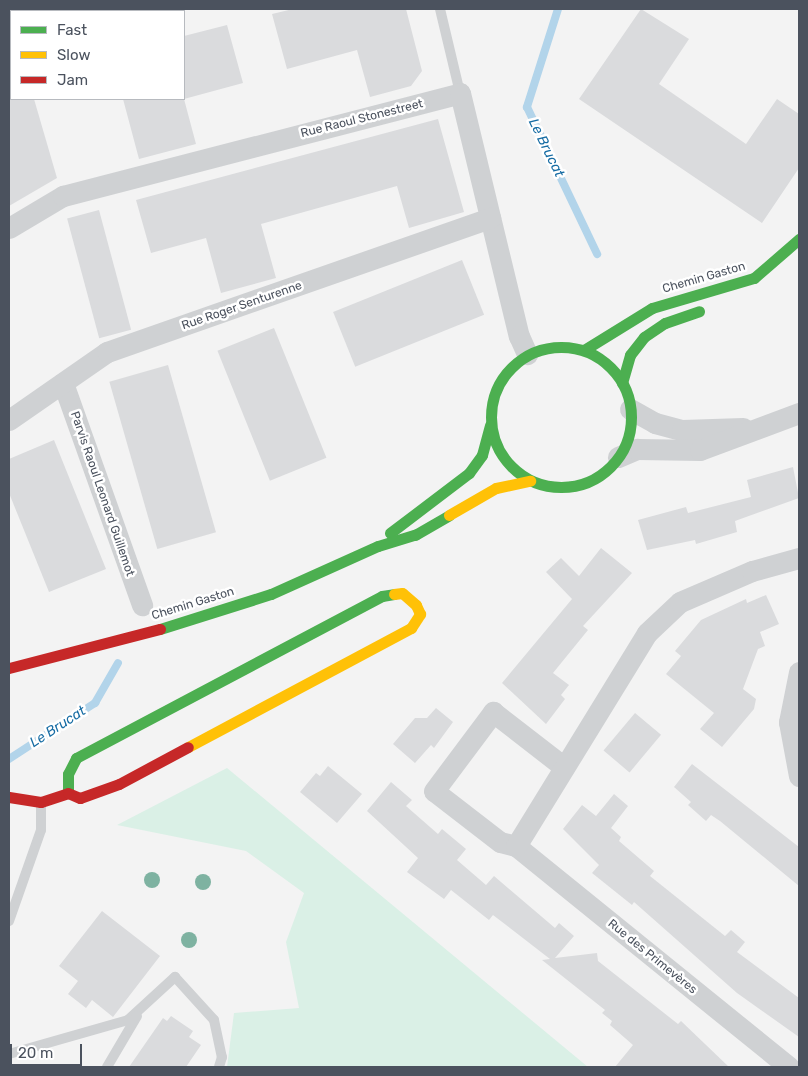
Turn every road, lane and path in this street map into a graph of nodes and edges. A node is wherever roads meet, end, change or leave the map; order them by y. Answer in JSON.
{"nodes":[{"id":1,"x":440,"y":9,"type":"edge"},
{"id":2,"x":460,"y":92,"type":"junction"},
{"id":3,"x":490,"y":218,"type":"junction"},
{"id":4,"x":9,"y":228,"type":"edge"},
{"id":5,"x":799,"y":239,"type":"edge"},
{"id":6,"x":799,"y":247,"type":"edge"},
{"id":7,"x":788,"y":266,"type":"dead end"},
{"id":8,"x":714,"y":307,"type":"dead end"},
{"id":9,"x":584,"y":350,"type":"junction"},
{"id":10,"x":527,"y":354,"type":"junction"},
{"id":11,"x":63,"y":383,"type":"junction"},
{"id":12,"x":622,"y":383,"type":"junction"},
{"id":13,"x":630,"y":409,"type":"junction"},
{"id":14,"x":799,"y":413,"type":"edge"},
{"id":15,"x":9,"y":420,"type":"edge"},
{"id":16,"x":490,"y":425,"type":"junction"},
{"id":17,"x":758,"y":426,"type":"junction"},
{"id":18,"x":618,"y":457,"type":"junction"},
{"id":19,"x":530,"y":481,"type":"junction"},
{"id":20,"x":378,"y":546,"type":"junction"},
{"id":21,"x":799,"y":558,"type":"edge"},
{"id":22,"x":142,"y":605,"type":"dead end"},
{"id":23,"x":9,"y":668,"type":"edge"},
{"id":24,"x":799,"y":672,"type":"edge"},
{"id":25,"x":564,"y":767,"type":"junction"},
{"id":26,"x":799,"y":776,"type":"edge"},
{"id":27,"x":68,"y":794,"type":"junction"},
{"id":28,"x":9,"y":797,"type":"edge"},
{"id":29,"x":41,"y":802,"type":"junction"},
{"id":30,"x":516,"y":846,"type":"junction"},
{"id":31,"x":9,"y":922,"type":"edge"},
{"id":32,"x":143,"y":1007,"type":"junction"},
{"id":33,"x":9,"y":1054,"type":"edge"},
{"id":34,"x":108,"y":1067,"type":"edge"},
{"id":35,"x":219,"y":1067,"type":"edge"},
{"id":36,"x":789,"y":1067,"type":"edge"}],
"edges":[{"from":1,"to":2,"type":"lane"},
{"from":2,"to":3,"type":"street"},
{"from":2,"to":4,"type":"street","name":"Rue Raoul Stonestreet"},
{"from":3,"to":10,"type":"street"},
{"from":3,"to":11,"type":"street","name":"Rue Roger Senturenne"},
{"from":5,"to":9,"type":"street","name":"Chemin Gaston"},
{"from":6,"to":7,"type":"street"},
{"from":8,"to":12,"type":"street"},
{"from":9,"to":10,"type":"street","name":"Chemin Gaston"},
{"from":9,"to":12,"type":"street","name":"Chemin Gaston"},
{"from":10,"to":16,"type":"street","name":"Chemin Gaston"},
{"from":11,"to":15,"type":"street","name":"Rue Roger Senturenne"},
{"from":11,"to":22,"type":"street","name":"Parvis Raoul Leonard Guillemot"},
{"from":12,"to":13,"type":"street","name":"Chemin Gaston"},
{"from":13,"to":17,"type":"street"},
{"from":13,"to":18,"type":"street","name":"Chemin Gaston"},
{"from":14,"to":17,"type":"street"},
{"from":16,"to":19,"type":"street","name":"Chemin Gaston"},
{"from":16,"to":20,"type":"street","name":"Chemin Gaston"},
{"from":17,"to":18,"type":"street"},
{"from":18,"to":19,"type":"street","name":"Chemin Gaston"},
{"from":19,"to":20,"type":"street","name":"Chemin Gaston"},
{"from":20,"to":23,"type":"street","name":"Chemin Gaston"},
{"from":21,"to":25,"type":"street"},
{"from":24,"to":26,"type":"street"},
{"from":25,"to":30,"type":"street"},
{"from":25,"to":30,"type":"street","name":"Rue des Primevères"},
{"from":27,"to":27,"type":"street"},
{"from":27,"to":29,"type":"street"},
{"from":28,"to":29,"type":"street"},
{"from":29,"to":31,"type":"lane"},
{"from":30,"to":36,"type":"street","name":"Rue des Primevères"},
{"from":32,"to":33,"type":"lane"},
{"from":32,"to":34,"type":"lane"},
{"from":32,"to":35,"type":"lane"}]}
